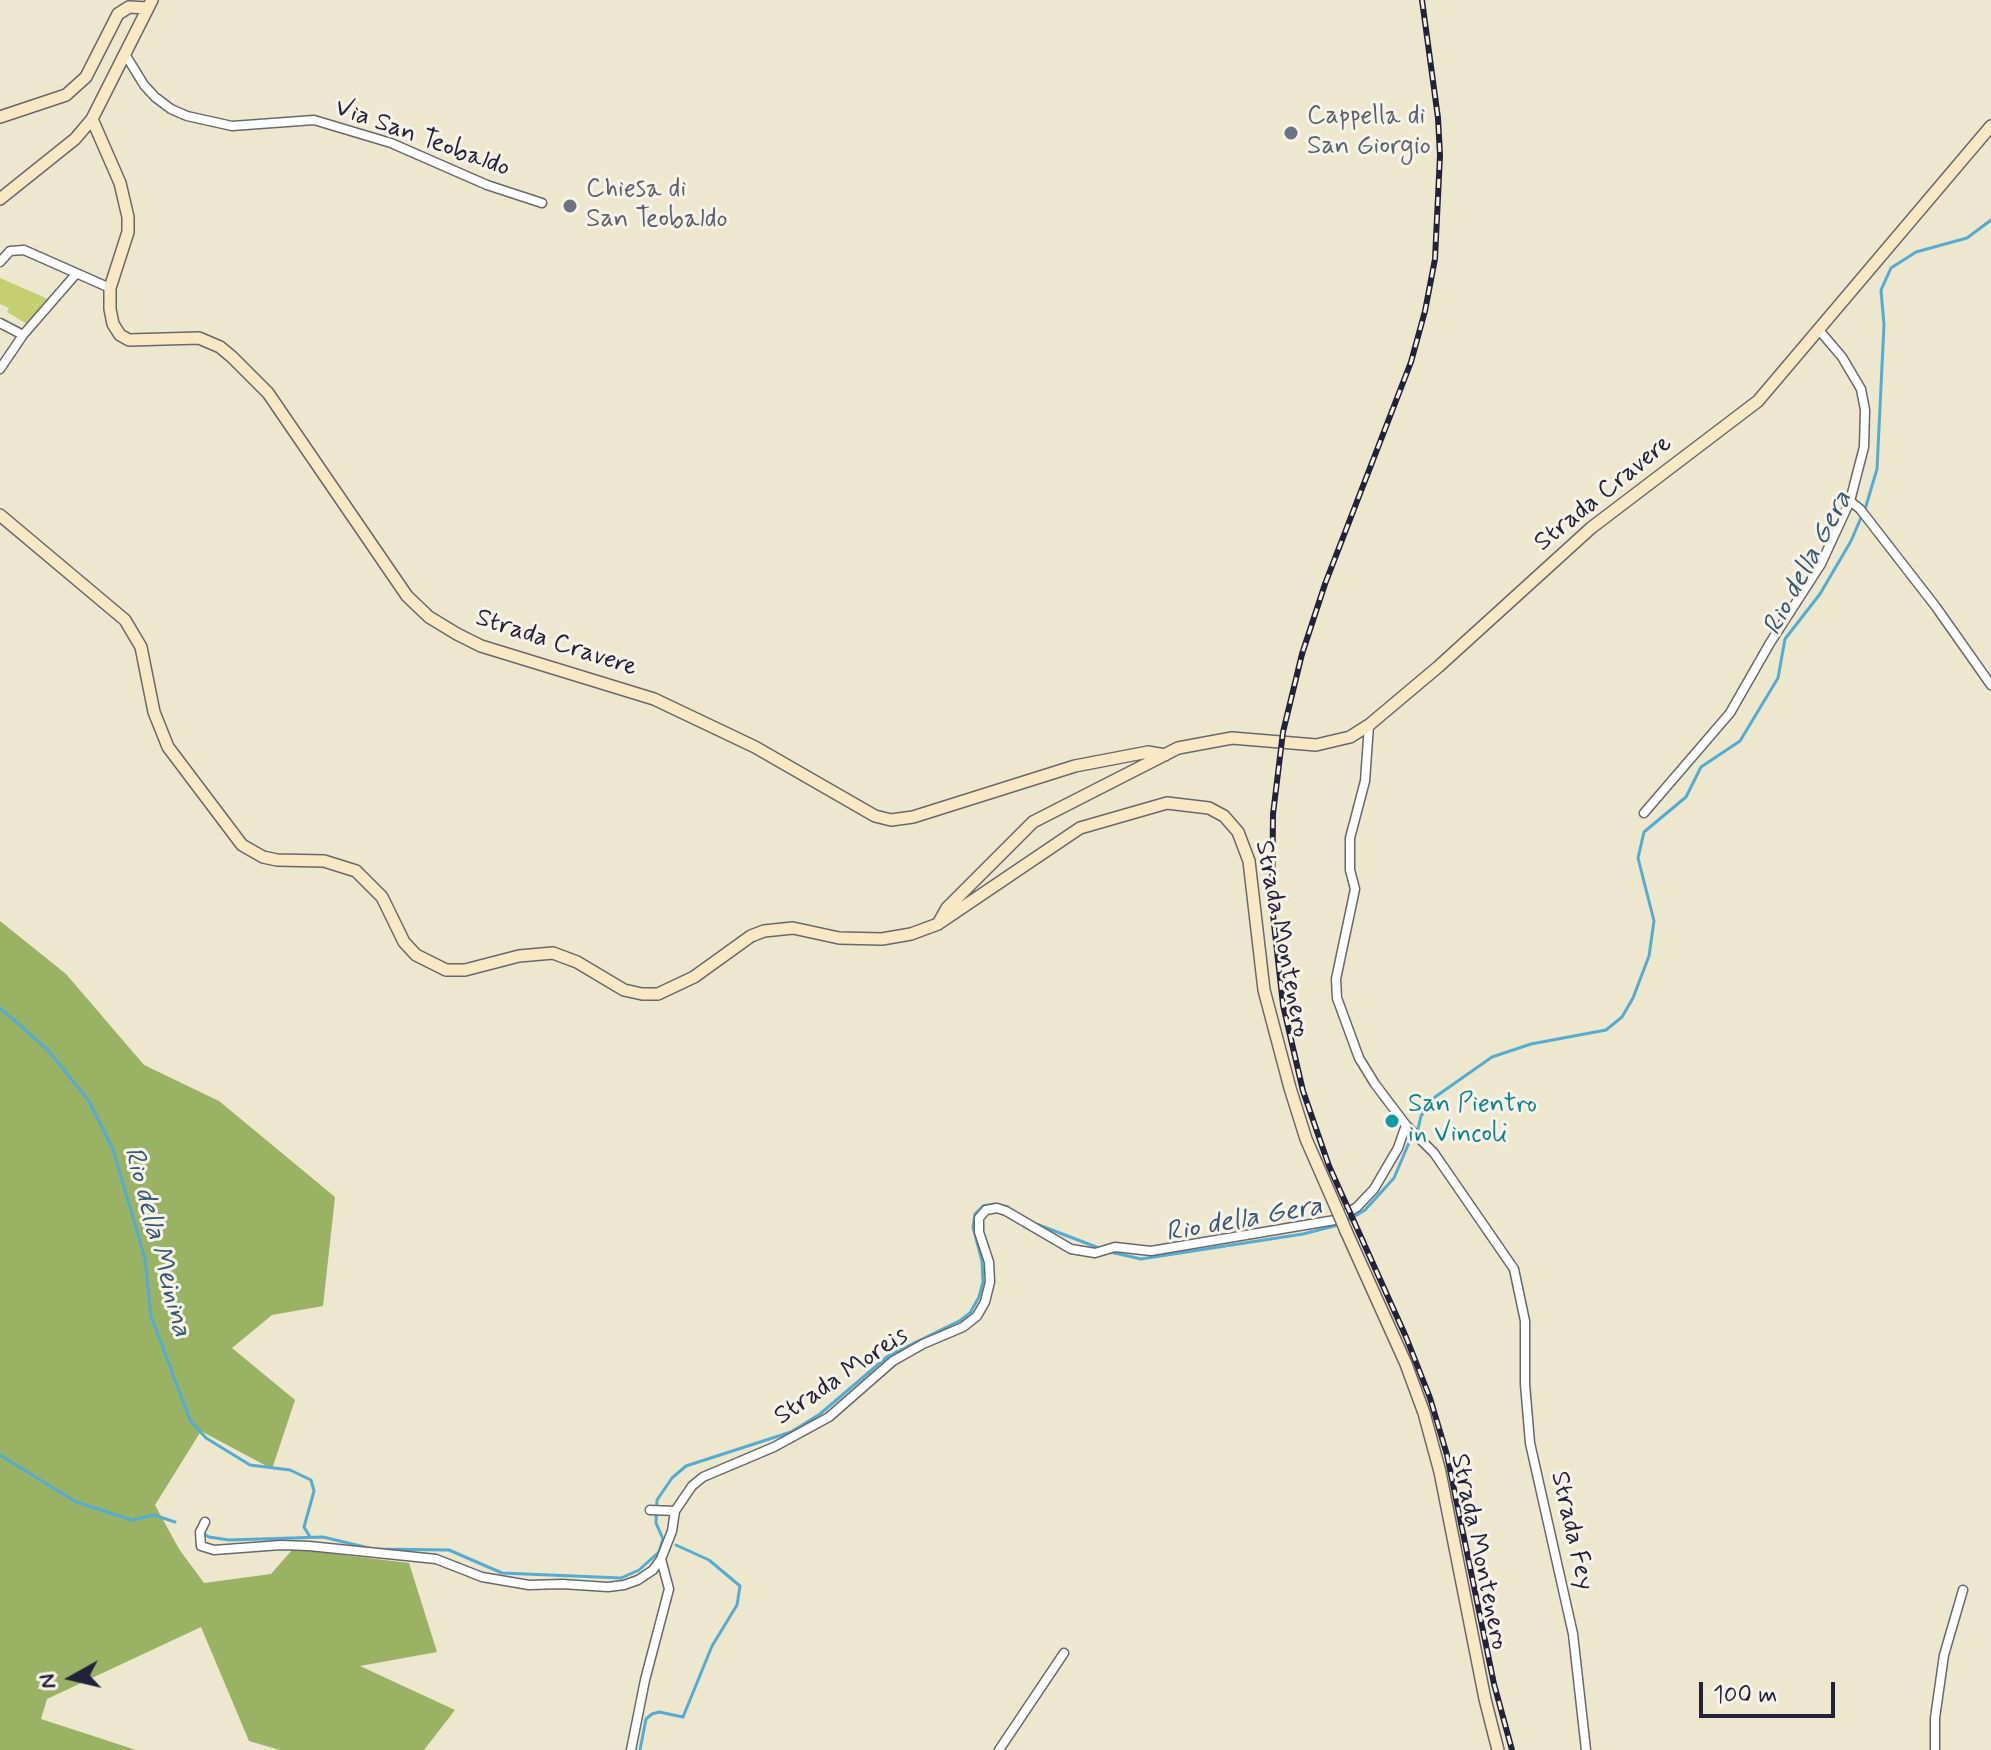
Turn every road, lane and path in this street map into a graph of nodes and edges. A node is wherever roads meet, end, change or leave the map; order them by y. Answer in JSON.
{"nodes":[{"id":1,"x":150,"y":4,"type":"edge"},
{"id":2,"x":125,"y":54,"type":"junction"},
{"id":3,"x":0,"y":117,"type":"edge"},
{"id":4,"x":92,"y":119,"type":"junction"},
{"id":5,"x":1991,"y":126,"type":"edge"},
{"id":6,"x":0,"y":199,"type":"edge"},
{"id":7,"x":542,"y":203,"type":"dead end"},
{"id":8,"x":0,"y":262,"type":"edge"},
{"id":9,"x":76,"y":274,"type":"junction"},
{"id":10,"x":110,"y":288,"type":"junction"},
{"id":11,"x":0,"y":323,"type":"edge"},
{"id":12,"x":1819,"y":330,"type":"junction"},
{"id":13,"x":23,"y":335,"type":"junction"},
{"id":14,"x":0,"y":369,"type":"edge"},
{"id":15,"x":1850,"y":501,"type":"junction"},
{"id":16,"x":0,"y":515,"type":"edge"},
{"id":17,"x":1991,"y":685,"type":"edge"},
{"id":18,"x":1369,"y":725,"type":"junction"},
{"id":19,"x":1165,"y":755,"type":"junction"},
{"id":20,"x":1644,"y":813,"type":"dead end"},
{"id":21,"x":938,"y":924,"type":"junction"},
{"id":22,"x":1412,"y":1130,"type":"junction"},
{"id":23,"x":650,"y":1510,"type":"dead end"},
{"id":24,"x":675,"y":1511,"type":"junction"},
{"id":25,"x":205,"y":1522,"type":"dead end"},
{"id":26,"x":661,"y":1559,"type":"junction"},
{"id":27,"x":1963,"y":1590,"type":"dead end"},
{"id":28,"x":1064,"y":1653,"type":"dead end"},
{"id":29,"x":631,"y":1750,"type":"edge"},
{"id":30,"x":999,"y":1750,"type":"edge"},
{"id":31,"x":1498,"y":1750,"type":"edge"},
{"id":32,"x":1586,"y":1750,"type":"edge"},
{"id":33,"x":1935,"y":1750,"type":"edge"}],
"edges":[{"from":1,"to":2,"type":"street"},
{"from":1,"to":3,"type":"street"},
{"from":2,"to":4,"type":"street"},
{"from":2,"to":7,"type":"street","name":"Via San Teobaldo"},
{"from":4,"to":6,"type":"street"},
{"from":4,"to":10,"type":"street","name":"Strada Cravere"},
{"from":5,"to":12,"type":"street","name":"Strada Cravere"},
{"from":8,"to":9,"type":"street"},
{"from":9,"to":10,"type":"street"},
{"from":9,"to":13,"type":"street"},
{"from":10,"to":19,"type":"street","name":"Strada Cravere"},
{"from":11,"to":13,"type":"street"},
{"from":12,"to":15,"type":"street"},
{"from":12,"to":18,"type":"street","name":"Strada Cravere"},
{"from":13,"to":14,"type":"street"},
{"from":15,"to":17,"type":"street"},
{"from":15,"to":20,"type":"street"},
{"from":16,"to":21,"type":"street","name":"Strada Montenero"},
{"from":18,"to":19,"type":"street","name":"Strada Cravere"},
{"from":18,"to":22,"type":"street"},
{"from":19,"to":21,"type":"street","name":"Strada Cravere"},
{"from":21,"to":31,"type":"street","name":"Strada Montenero","bridge":true},
{"from":22,"to":24,"type":"street","name":"Strada Moreis"},
{"from":22,"to":32,"type":"street","name":"Strada Fey"},
{"from":23,"to":24,"type":"street"},
{"from":24,"to":26,"type":"street"},
{"from":25,"to":26,"type":"street"},
{"from":26,"to":29,"type":"street"},
{"from":27,"to":33,"type":"street"},
{"from":28,"to":30,"type":"street"}]}
